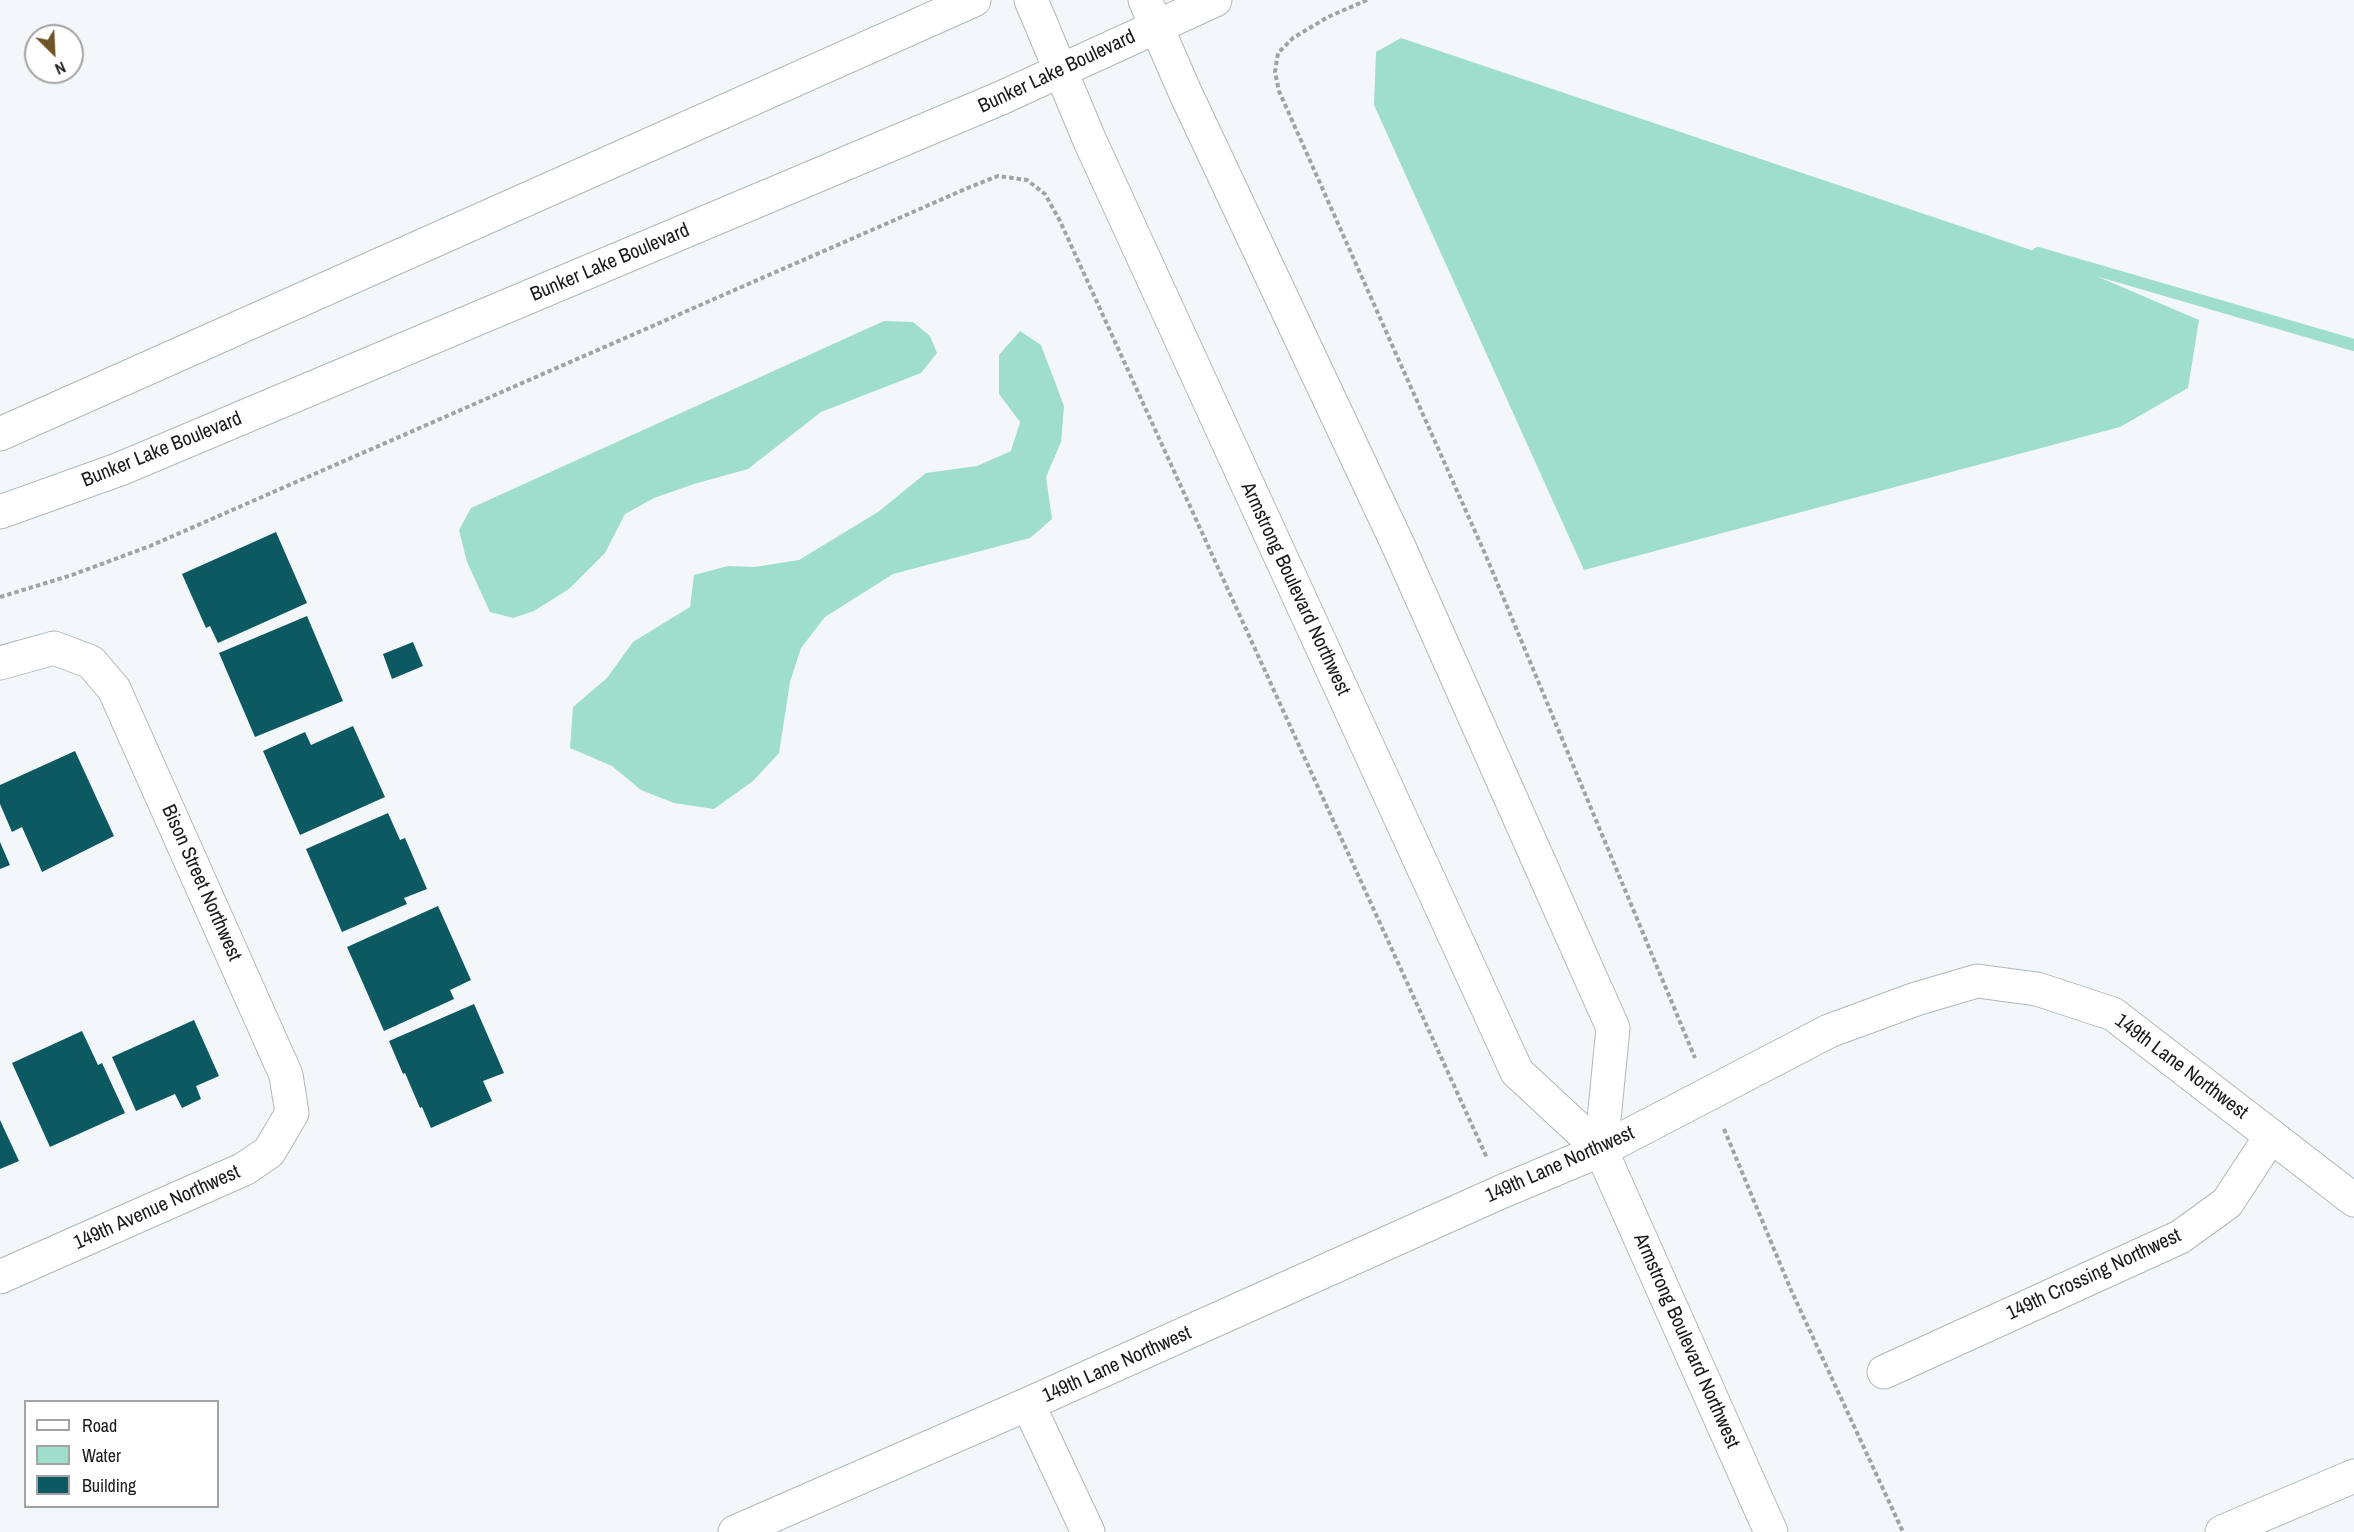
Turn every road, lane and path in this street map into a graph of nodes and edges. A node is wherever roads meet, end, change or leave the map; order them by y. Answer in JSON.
{"nodes":[{"id":1,"x":974,"y":0,"type":"edge"},
{"id":2,"x":1031,"y":0,"type":"edge"},
{"id":3,"x":1215,"y":0,"type":"edge"},
{"id":4,"x":1367,"y":0,"type":"edge"},
{"id":5,"x":1151,"y":13,"type":"edge"},
{"id":6,"x":1061,"y":70,"type":"junction"},
{"id":7,"x":0,"y":434,"type":"edge"},
{"id":8,"x":0,"y":512,"type":"edge"},
{"id":9,"x":0,"y":597,"type":"edge"},
{"id":10,"x":0,"y":663,"type":"edge"},
{"id":11,"x":1710,"y":1093,"type":"junction"},
{"id":12,"x":292,"y":1113,"type":"joint"},
{"id":13,"x":2271,"y":1136,"type":"junction"},
{"id":14,"x":1601,"y":1150,"type":"junction"},
{"id":15,"x":1503,"y":1191,"type":"junction"},
{"id":16,"x":2354,"y":1200,"type":"edge"},
{"id":17,"x":0,"y":1277,"type":"edge"},
{"id":18,"x":1884,"y":1372,"type":"dead end"},
{"id":19,"x":1028,"y":1404,"type":"junction"},
{"id":20,"x":2354,"y":1476,"type":"edge"},
{"id":21,"x":735,"y":1532,"type":"edge"},
{"id":22,"x":1088,"y":1532,"type":"edge"},
{"id":23,"x":1771,"y":1532,"type":"edge"},
{"id":24,"x":1903,"y":1532,"type":"edge"},
{"id":25,"x":2222,"y":1532,"type":"edge"}],
"edges":[{"from":1,"to":7,"type":"main road"},
{"from":2,"to":6,"type":"main road","name":"Armstrong Boulevard Northwest"},
{"from":3,"to":5,"type":"main road","name":"Bunker Lake Boulevard"},
{"from":4,"to":11,"type":"path"},
{"from":5,"to":6,"type":"main road","name":"Bunker Lake Boulevard"},
{"from":5,"to":14,"type":"main road","name":"Armstrong Boulevard Northwest"},
{"from":6,"to":8,"type":"main road","name":"Bunker Lake Boulevard"},
{"from":6,"to":14,"type":"main road","name":"Armstrong Boulevard Northwest"},
{"from":9,"to":15,"type":"path"},
{"from":10,"to":12,"type":"main road","name":"Bison Street Northwest"},
{"from":11,"to":13,"type":"main road","name":"149th Lane Northwest"},
{"from":11,"to":14,"type":"main road","name":"149th Lane Northwest"},
{"from":11,"to":24,"type":"path"},
{"from":12,"to":17,"type":"main road","name":"149th Avenue Northwest"},
{"from":13,"to":16,"type":"main road","name":"149th Lane Northwest"},
{"from":13,"to":18,"type":"main road","name":"149th Crossing Northwest"},
{"from":14,"to":15,"type":"main road","name":"149th Lane Northwest"},
{"from":14,"to":23,"type":"main road","name":"Armstrong Boulevard Northwest"},
{"from":15,"to":19,"type":"main road","name":"149th Lane Northwest"},
{"from":19,"to":21,"type":"main road","name":"149th Lane Northwest"},
{"from":19,"to":22,"type":"main road"},
{"from":20,"to":25,"type":"main road"}]}
